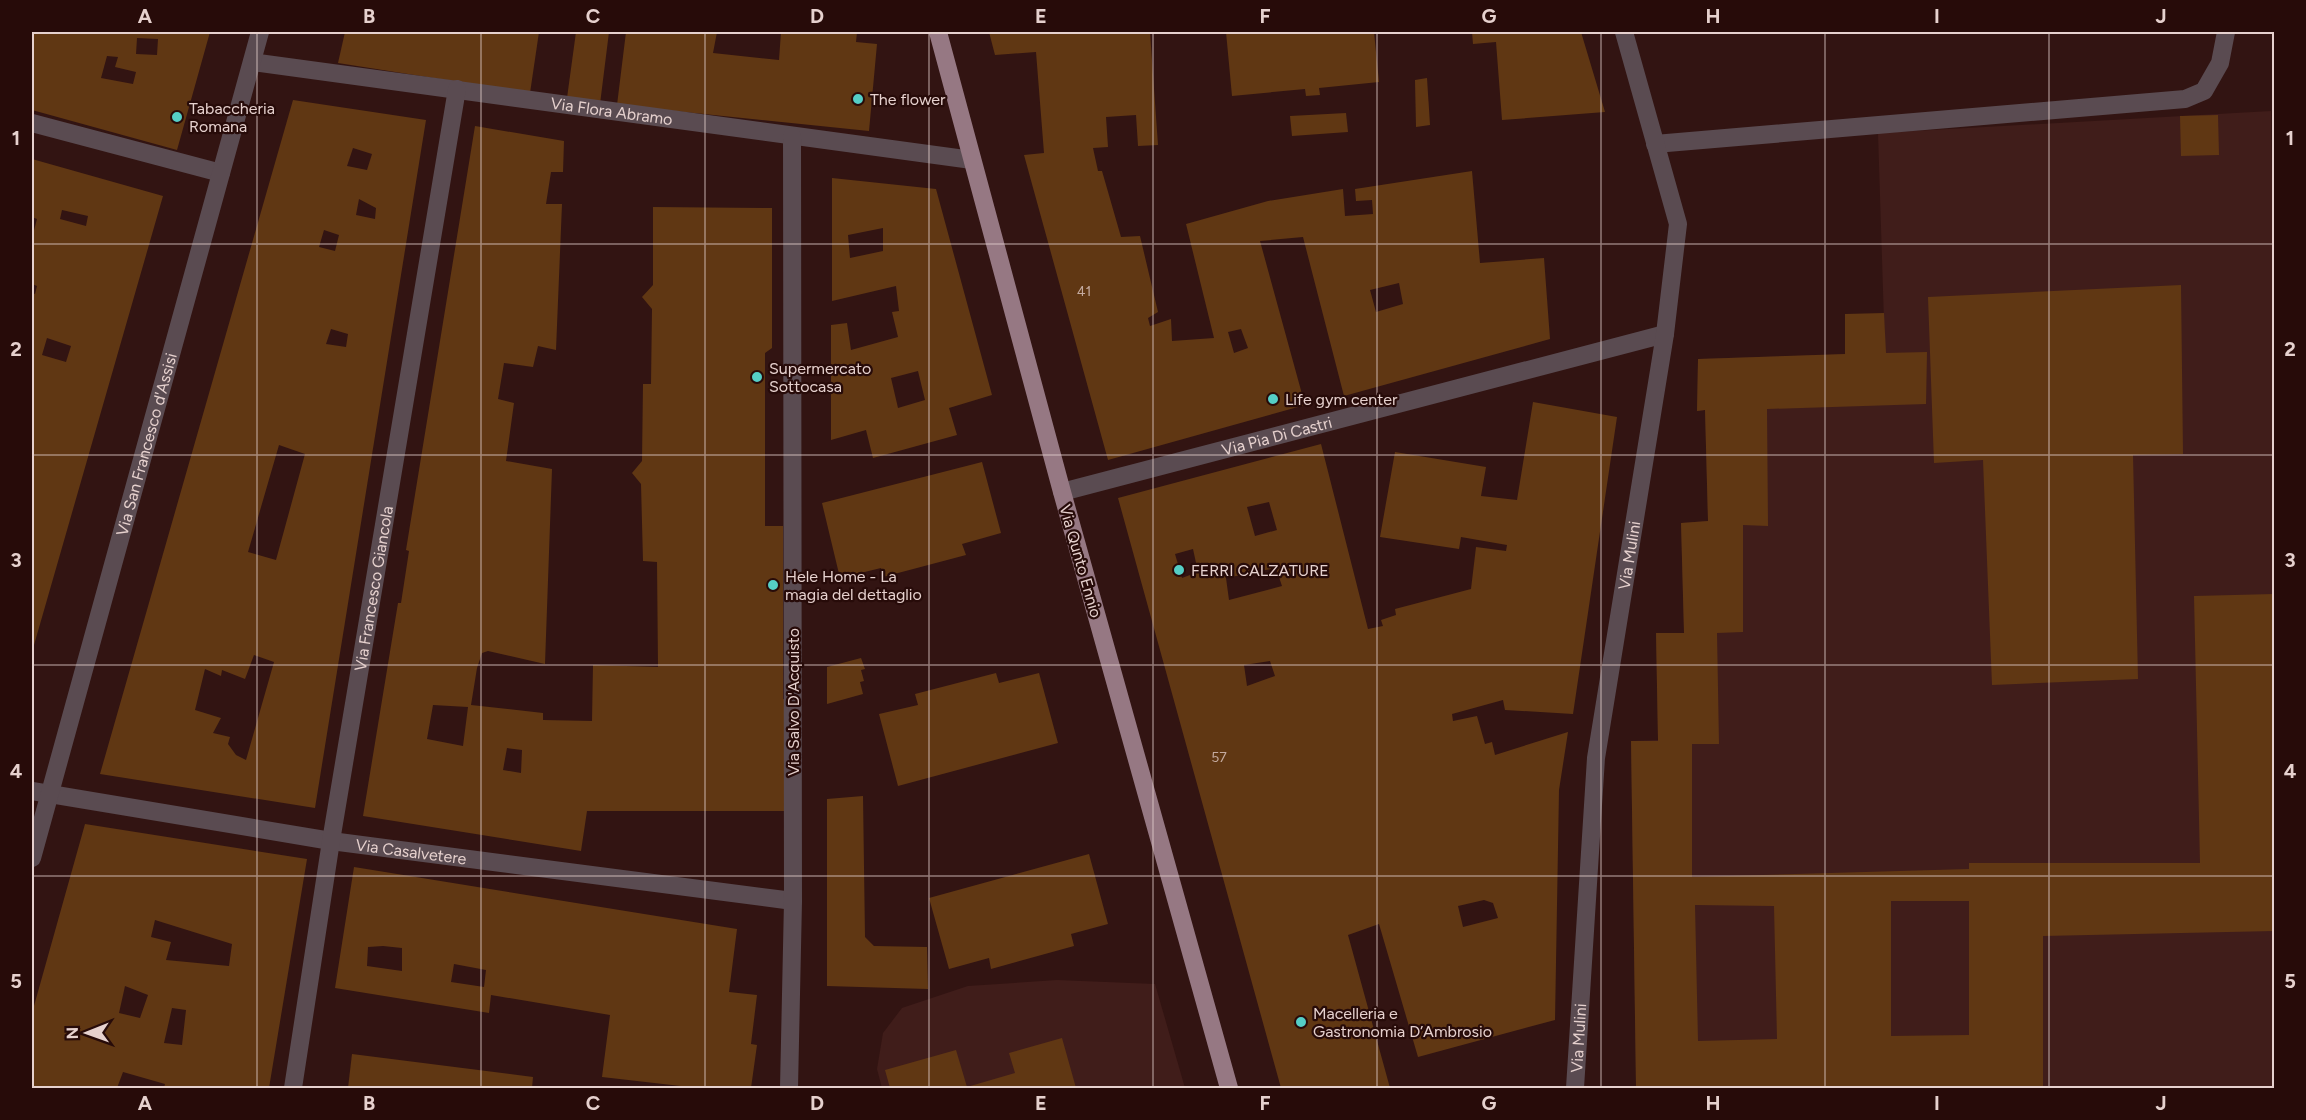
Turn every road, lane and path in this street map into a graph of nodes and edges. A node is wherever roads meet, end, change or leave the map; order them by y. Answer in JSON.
{"nodes":[{"id":1,"x":260,"y":32,"type":"edge"},
{"id":2,"x":938,"y":32,"type":"edge"},
{"id":3,"x":1624,"y":32,"type":"edge"},
{"id":4,"x":2226,"y":32,"type":"edge"},
{"id":5,"x":252,"y":62,"type":"junction"},
{"id":6,"x":458,"y":89,"type":"junction"},
{"id":7,"x":32,"y":123,"type":"edge"},
{"id":8,"x":792,"y":136,"type":"junction"},
{"id":9,"x":1655,"y":144,"type":"junction"},
{"id":10,"x":972,"y":160,"type":"junction"},
{"id":11,"x":221,"y":173,"type":"junction"},
{"id":12,"x":1665,"y":334,"type":"junction"},
{"id":13,"x":1062,"y":492,"type":"junction"},
{"id":14,"x":32,"y":791,"type":"edge"},
{"id":15,"x":50,"y":794,"type":"junction"},
{"id":16,"x":331,"y":841,"type":"junction"},
{"id":17,"x":32,"y":858,"type":"edge"},
{"id":18,"x":793,"y":901,"type":"junction"},
{"id":19,"x":293,"y":1089,"type":"edge"},
{"id":20,"x":789,"y":1089,"type":"edge"},
{"id":21,"x":1229,"y":1089,"type":"edge"},
{"id":22,"x":1575,"y":1089,"type":"edge"}],
"edges":[{"from":1,"to":5,"type":"street","name":"Via San Francesco d'Assisi"},
{"from":2,"to":10,"type":"main road","name":"Via Qunto Ennio"},
{"from":3,"to":9,"type":"street","name":"Via Mulini"},
{"from":4,"to":9,"type":"street"},
{"from":5,"to":6,"type":"street","name":"Via Flora Abramo"},
{"from":5,"to":11,"type":"street","name":"Via San Francesco d'Assisi"},
{"from":6,"to":8,"type":"street","name":"Via Flora Abramo"},
{"from":6,"to":16,"type":"street","name":"Via Francesco Giancola"},
{"from":7,"to":11,"type":"street"},
{"from":8,"to":10,"type":"street","name":"Via Flora Abramo"},
{"from":8,"to":18,"type":"street","name":"Via Salvo D'Acquisto"},
{"from":9,"to":12,"type":"street","name":"Via Mulini"},
{"from":10,"to":13,"type":"main road","name":"Via Qunto Ennio"},
{"from":11,"to":15,"type":"street","name":"Via San Francesco d'Assisi"},
{"from":12,"to":13,"type":"street","name":"Via Pia Di Castri"},
{"from":12,"to":22,"type":"street","name":"Via Mulini"},
{"from":13,"to":21,"type":"main road","name":"Via Qunto Ennio"},
{"from":14,"to":15,"type":"street","name":"Via Casalvetere"},
{"from":15,"to":16,"type":"street","name":"Via Casalvetere"},
{"from":15,"to":17,"type":"street","name":"Via San Francesco d'Assisi"},
{"from":16,"to":18,"type":"street","name":"Via Casalvetere"},
{"from":16,"to":19,"type":"street","name":"Via Francesco Giancola"},
{"from":18,"to":20,"type":"street","name":"Via Salvo D'Acquisto"}]}
